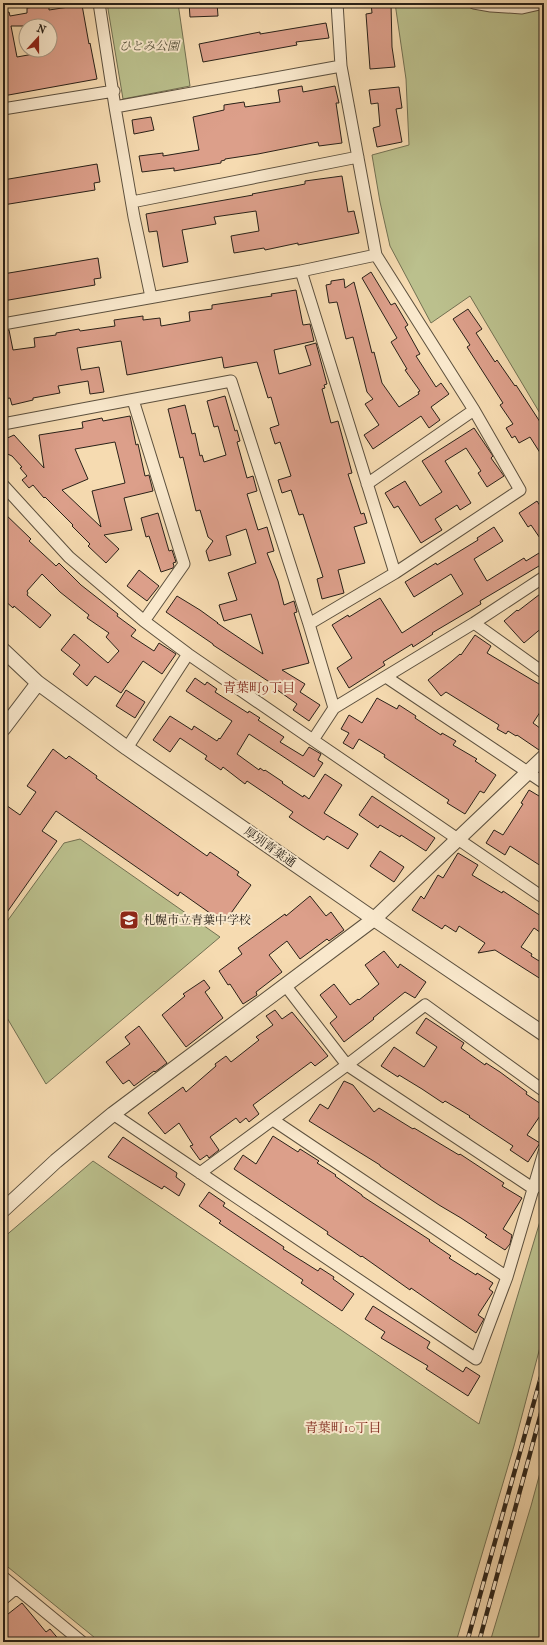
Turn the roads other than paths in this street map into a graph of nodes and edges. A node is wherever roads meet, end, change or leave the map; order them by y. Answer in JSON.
{"nodes":[{"id":1,"x":99,"y":3,"type":"edge"},
{"id":2,"x":337,"y":3,"type":"edge"},
{"id":3,"x":474,"y":3,"type":"edge"},
{"id":4,"x":544,"y":3,"type":"edge"},
{"id":5,"x":341,"y":66,"type":"junction"},
{"id":6,"x":114,"y":91,"type":"junction"},
{"id":7,"x":115,"y":107,"type":"junction"},
{"id":8,"x":3,"y":109,"type":"edge"},
{"id":9,"x":358,"y":157,"type":"junction"},
{"id":10,"x":132,"y":202,"type":"junction"},
{"id":11,"x":376,"y":255,"type":"junction"},
{"id":12,"x":301,"y":271,"type":"junction"},
{"id":13,"x":151,"y":297,"type":"junction"},
{"id":14,"x":3,"y":324,"type":"edge"},
{"id":15,"x":133,"y":400,"type":"junction"},
{"id":16,"x":474,"y":410,"type":"junction"},
{"id":17,"x":3,"y":424,"type":"edge"},
{"id":18,"x":366,"y":484,"type":"junction"},
{"id":19,"x":3,"y":485,"type":"edge"},
{"id":20,"x":395,"y":573,"type":"junction"},
{"id":21,"x":544,"y":577,"type":"edge"},
{"id":22,"x":144,"y":621,"type":"junction"},
{"id":23,"x":474,"y":623,"type":"junction"},
{"id":24,"x":309,"y":624,"type":"junction"},
{"id":25,"x":3,"y":650,"type":"edge"},
{"id":26,"x":188,"y":654,"type":"junction"},
{"id":27,"x":544,"y":673,"type":"edge"},
{"id":28,"x":386,"y":677,"type":"junction"},
{"id":29,"x":38,"y":683,"type":"junction"},
{"id":30,"x":334,"y":708,"type":"junction"},
{"id":31,"x":3,"y":729,"type":"edge"},
{"id":32,"x":313,"y":740,"type":"junction"},
{"id":33,"x":127,"y":748,"type":"junction"},
{"id":34,"x":544,"y":757,"type":"edge"},
{"id":35,"x":528,"y":773,"type":"junction"},
{"id":36,"x":544,"y":783,"type":"edge"},
{"id":37,"x":457,"y":839,"type":"junction"},
{"id":38,"x":544,"y":898,"type":"edge"},
{"id":39,"x":374,"y":919,"type":"junction"},
{"id":40,"x":285,"y":985,"type":"junction"},
{"id":41,"x":544,"y":1034,"type":"edge"},
{"id":42,"x":347,"y":1065,"type":"junction"},
{"id":43,"x":544,"y":1091,"type":"edge"},
{"id":44,"x":113,"y":1114,"type":"junction"},
{"id":45,"x":273,"y":1120,"type":"junction"},
{"id":46,"x":544,"y":1152,"type":"edge"},
{"id":47,"x":200,"y":1173,"type":"junction"},
{"id":48,"x":534,"y":1189,"type":"junction"},
{"id":49,"x":3,"y":1210,"type":"edge"},
{"id":50,"x":507,"y":1277,"type":"junction"},
{"id":51,"x":3,"y":1578,"type":"edge"},
{"id":52,"x":16,"y":1588,"type":"junction"},
{"id":53,"x":3,"y":1599,"type":"edge"},
{"id":54,"x":82,"y":1642,"type":"edge"}],
"edges":[{"from":1,"to":6,"type":"street"},
{"from":2,"to":5,"type":"street"},
{"from":3,"to":4,"type":"street"},
{"from":5,"to":7,"type":"street"},
{"from":5,"to":9,"type":"street"},
{"from":6,"to":7,"type":"street"},
{"from":6,"to":8,"type":"street"},
{"from":7,"to":10,"type":"street"},
{"from":9,"to":10,"type":"street"},
{"from":9,"to":11,"type":"street"},
{"from":10,"to":13,"type":"street"},
{"from":11,"to":12,"type":"street"},
{"from":11,"to":16,"type":"street"},
{"from":12,"to":13,"type":"street"},
{"from":12,"to":18,"type":"street"},
{"from":13,"to":14,"type":"street"},
{"from":15,"to":17,"type":"street"},
{"from":15,"to":22,"type":"street"},
{"from":15,"to":24,"type":"street"},
{"from":16,"to":18,"type":"street"},
{"from":16,"to":20,"type":"street"},
{"from":18,"to":20,"type":"street"},
{"from":19,"to":22,"type":"street"},
{"from":20,"to":24,"type":"street"},
{"from":21,"to":23,"type":"street"},
{"from":22,"to":26,"type":"street"},
{"from":23,"to":27,"type":"street"},
{"from":23,"to":28,"type":"street"},
{"from":24,"to":30,"type":"street"},
{"from":25,"to":29,"type":"street","name":"厚別青葉通"},
{"from":26,"to":32,"type":"street"},
{"from":26,"to":33,"type":"street"},
{"from":28,"to":30,"type":"street"},
{"from":28,"to":35,"type":"street"},
{"from":29,"to":31,"type":"street"},
{"from":29,"to":33,"type":"street","name":"厚別青葉通"},
{"from":30,"to":32,"type":"street"},
{"from":32,"to":37,"type":"street"},
{"from":33,"to":39,"type":"street","name":"厚別青葉通"},
{"from":34,"to":35,"type":"street"},
{"from":35,"to":36,"type":"street"},
{"from":35,"to":37,"type":"street"},
{"from":37,"to":38,"type":"street"},
{"from":37,"to":39,"type":"street"},
{"from":39,"to":40,"type":"street"},
{"from":39,"to":41,"type":"street","name":"厚別青葉通"},
{"from":40,"to":42,"type":"street"},
{"from":40,"to":44,"type":"street"},
{"from":42,"to":43,"type":"street"},
{"from":42,"to":45,"type":"street"},
{"from":42,"to":48,"type":"street"},
{"from":44,"to":47,"type":"street"},
{"from":44,"to":49,"type":"street"},
{"from":45,"to":47,"type":"street"},
{"from":45,"to":50,"type":"street"},
{"from":46,"to":48,"type":"street"},
{"from":47,"to":50,"type":"street"},
{"from":48,"to":50,"type":"street"},
{"from":51,"to":52,"type":"street"},
{"from":52,"to":53,"type":"street"},
{"from":52,"to":54,"type":"street"}]}
